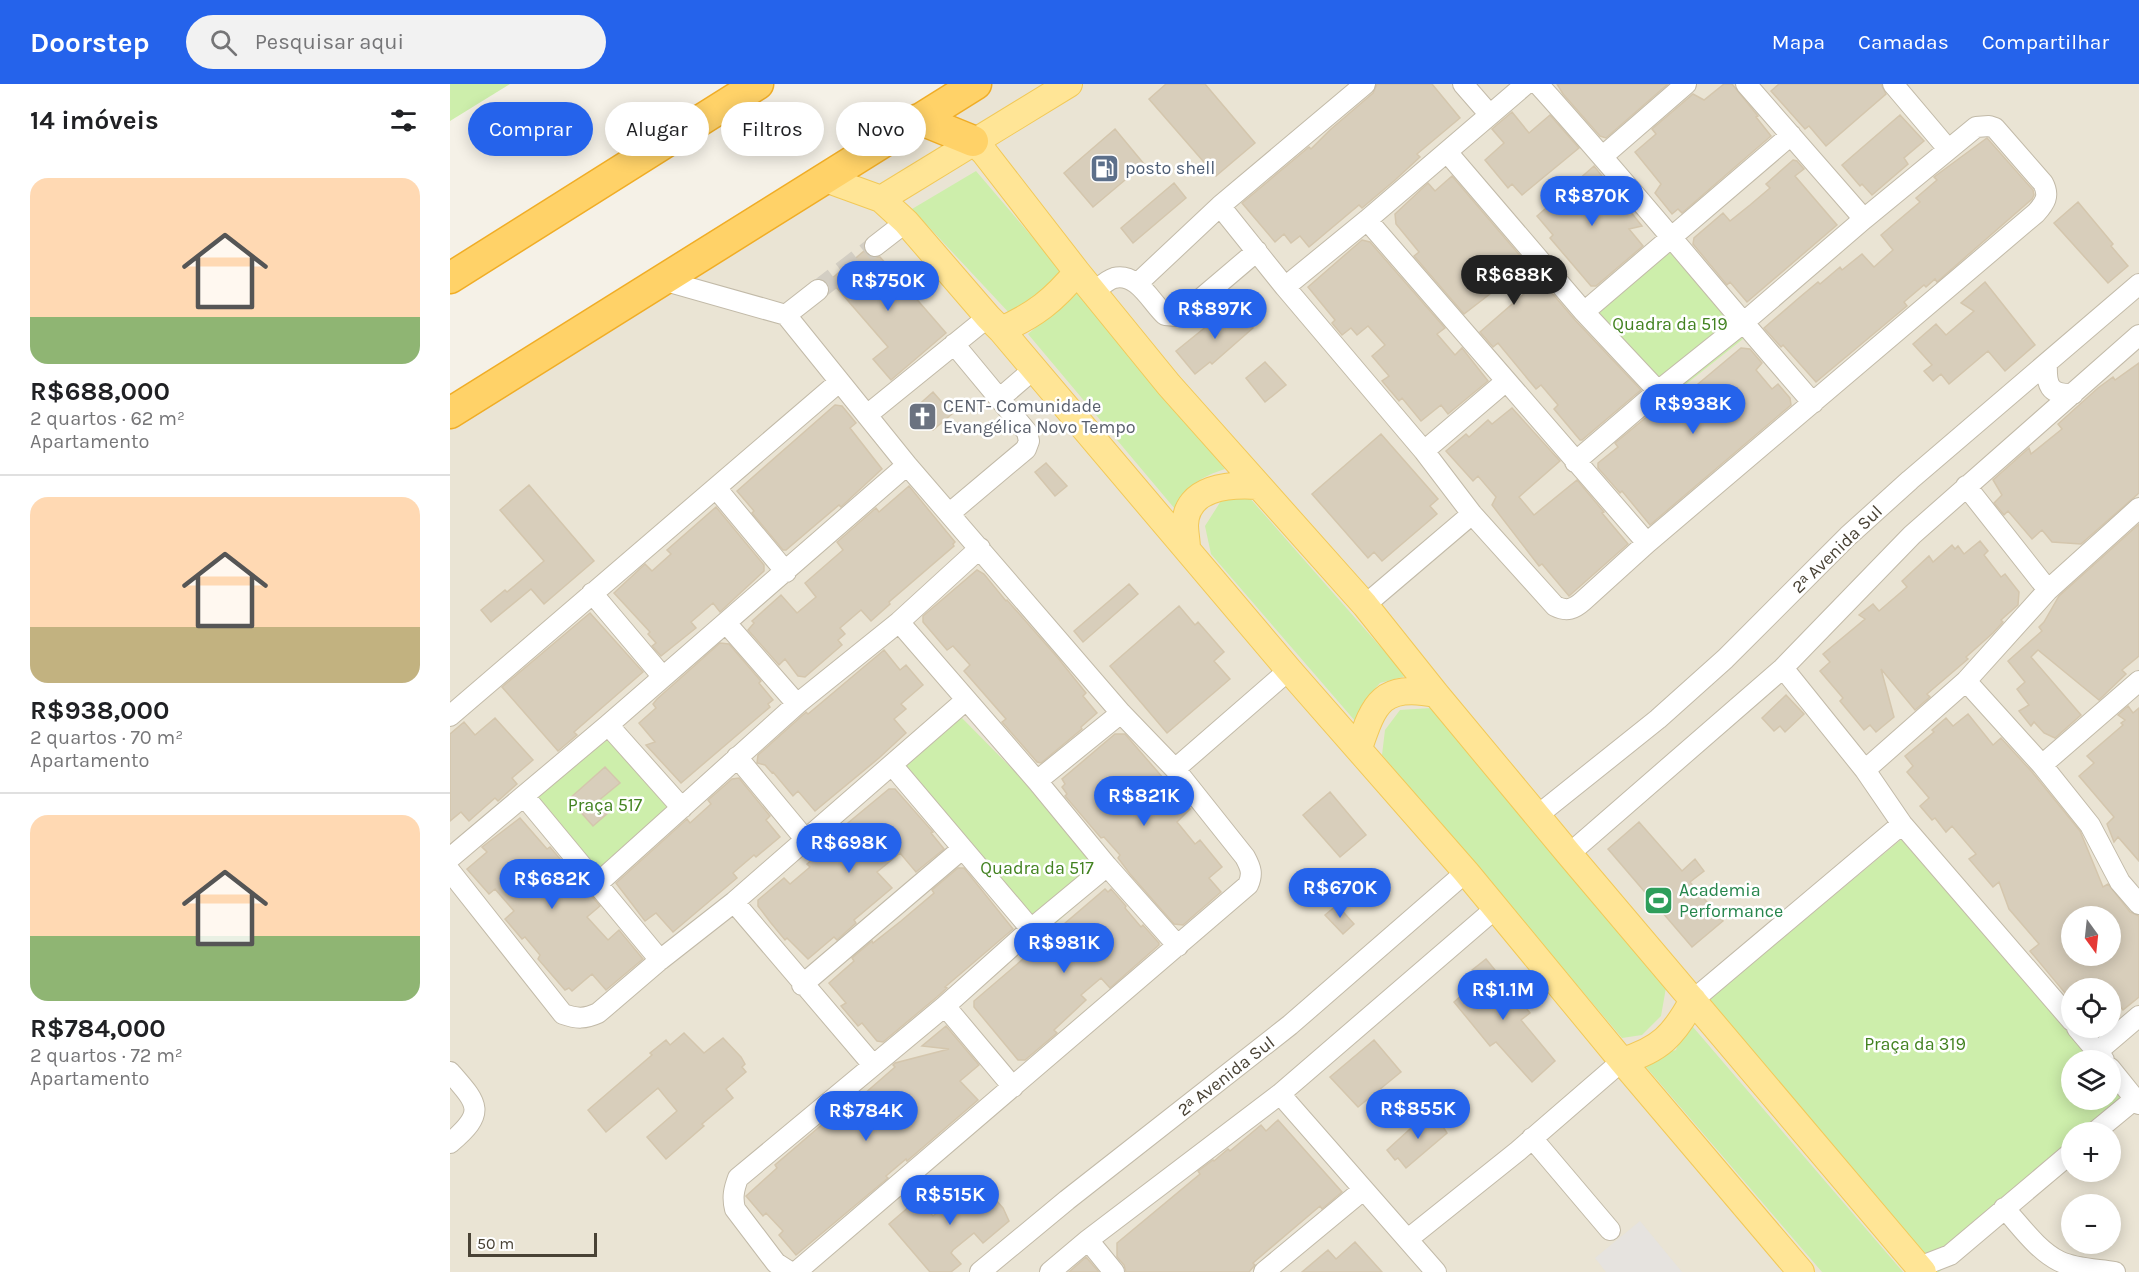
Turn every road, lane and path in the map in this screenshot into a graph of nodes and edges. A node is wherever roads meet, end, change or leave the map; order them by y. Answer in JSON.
{"nodes":[{"id":1,"x":758,"y":84,"type":"edge"},
{"id":2,"x":976,"y":84,"type":"edge"},
{"id":3,"x":1069,"y":84,"type":"edge"},
{"id":4,"x":1365,"y":84,"type":"edge"},
{"id":5,"x":1463,"y":84,"type":"edge"},
{"id":6,"x":1526,"y":84,"type":"edge"},
{"id":7,"x":1538,"y":84,"type":"edge"},
{"id":8,"x":1686,"y":84,"type":"edge"},
{"id":9,"x":1746,"y":84,"type":"edge"},
{"id":10,"x":1893,"y":84,"type":"edge"},
{"id":11,"x":926,"y":115,"type":"edge"},
{"id":12,"x":1490,"y":115,"type":"junction"},
{"id":13,"x":926,"y":122,"type":"edge"},
{"id":14,"x":1791,"y":135,"type":"junction"},
{"id":15,"x":973,"y":141,"type":"junction"},
{"id":16,"x":1948,"y":149,"type":"junction"},
{"id":17,"x":1447,"y":152,"type":"junction"},
{"id":18,"x":859,"y":156,"type":"edge"},
{"id":19,"x":1603,"y":156,"type":"junction"},
{"id":20,"x":823,"y":178,"type":"junction"},
{"id":21,"x":881,"y":199,"type":"junction"},
{"id":22,"x":1220,"y":206,"type":"junction"},
{"id":23,"x":1864,"y":219,"type":"junction"},
{"id":24,"x":1367,"y":220,"type":"junction"},
{"id":25,"x":906,"y":222,"type":"junction"},
{"id":26,"x":1671,"y":238,"type":"junction"},
{"id":27,"x":875,"y":246,"type":"tunnel mouth"},
{"id":28,"x":1257,"y":251,"type":"junction"},
{"id":29,"x":1077,"y":272,"type":"junction"},
{"id":30,"x":450,"y":278,"type":"edge"},
{"id":31,"x":662,"y":280,"type":"junction"},
{"id":32,"x":1138,"y":283,"type":"junction"},
{"id":33,"x":2139,"y":284,"type":"edge"},
{"id":34,"x":1285,"y":287,"type":"junction"},
{"id":35,"x":818,"y":290,"type":"tunnel mouth"},
{"id":36,"x":1094,"y":292,"type":"junction"},
{"id":37,"x":1584,"y":312,"type":"junction"},
{"id":38,"x":786,"y":315,"type":"junction"},
{"id":39,"x":994,"y":323,"type":"junction"},
{"id":40,"x":1743,"y":323,"type":"junction"},
{"id":41,"x":2139,"y":335,"type":"edge"},
{"id":42,"x":954,"y":344,"type":"junction"},
{"id":43,"x":2047,"y":363,"type":"junction"},
{"id":44,"x":1034,"y":369,"type":"junction"},
{"id":45,"x":839,"y":382,"type":"junction"},
{"id":46,"x":1505,"y":382,"type":"junction"},
{"id":47,"x":1658,"y":391,"type":"junction"},
{"id":48,"x":2073,"y":394,"type":"junction"},
{"id":49,"x":999,"y":399,"type":"junction"},
{"id":50,"x":1813,"y":403,"type":"junction"},
{"id":51,"x":450,"y":413,"type":"edge"},
{"id":52,"x":867,"y":415,"type":"junction"},
{"id":53,"x":1424,"y":451,"type":"junction"},
{"id":54,"x":1575,"y":462,"type":"junction"},
{"id":55,"x":907,"y":465,"type":"junction"},
{"id":56,"x":1258,"y":486,"type":"junction"},
{"id":57,"x":1966,"y":486,"type":"junction"},
{"id":58,"x":716,"y":488,"type":"junction"},
{"id":59,"x":2139,"y":508,"type":"edge"},
{"id":60,"x":950,"y":513,"type":"junction"},
{"id":61,"x":1472,"y":514,"type":"junction"},
{"id":62,"x":1647,"y":543,"type":"junction"},
{"id":63,"x":980,"y":548,"type":"junction"},
{"id":64,"x":1187,"y":549,"type":"junction"},
{"id":65,"x":786,"y":572,"type":"junction"},
{"id":66,"x":2048,"y":590,"type":"junction"},
{"id":67,"x":592,"y":593,"type":"junction"},
{"id":68,"x":1365,"y":605,"type":"junction"},
{"id":69,"x":898,"y":622,"type":"junction"},
{"id":70,"x":726,"y":623,"type":"junction"},
{"id":71,"x":1783,"y":668,"type":"junction"},
{"id":72,"x":1289,"y":670,"type":"junction"},
{"id":73,"x":663,"y":677,"type":"junction"},
{"id":74,"x":1966,"y":681,"type":"junction"},
{"id":75,"x":2139,"y":681,"type":"edge"},
{"id":76,"x":1436,"y":694,"type":"junction"},
{"id":77,"x":966,"y":700,"type":"junction"},
{"id":78,"x":797,"y":704,"type":"junction"},
{"id":79,"x":1120,"y":713,"type":"junction"},
{"id":80,"x":450,"y":716,"type":"edge"},
{"id":81,"x":608,"y":725,"type":"junction"},
{"id":82,"x":1359,"y":748,"type":"junction"},
{"id":83,"x":737,"y":757,"type":"junction"},
{"id":84,"x":892,"y":765,"type":"junction"},
{"id":85,"x":2042,"y":765,"type":"junction"},
{"id":86,"x":1175,"y":769,"type":"junction"},
{"id":87,"x":1865,"y":770,"type":"junction"},
{"id":88,"x":1037,"y":781,"type":"junction"},
{"id":89,"x":524,"y":796,"type":"junction"},
{"id":90,"x":682,"y":808,"type":"junction"},
{"id":91,"x":1538,"y":816,"type":"junction"},
{"id":92,"x":1902,"y":824,"type":"junction"},
{"id":93,"x":805,"y":839,"type":"junction"},
{"id":94,"x":962,"y":849,"type":"junction"},
{"id":95,"x":1569,"y":854,"type":"junction"},
{"id":96,"x":450,"y":858,"type":"edge"},
{"id":97,"x":1107,"y":866,"type":"junction"},
{"id":98,"x":450,"y":871,"type":"edge"},
{"id":99,"x":1466,"y":872,"type":"junction"},
{"id":100,"x":597,"y":884,"type":"junction"},
{"id":101,"x":734,"y":902,"type":"junction"},
{"id":102,"x":2139,"y":904,"type":"edge"},
{"id":103,"x":1496,"y":908,"type":"junction"},
{"id":104,"x":1031,"y":929,"type":"junction"},
{"id":105,"x":1178,"y":946,"type":"junction"},
{"id":106,"x":660,"y":960,"type":"junction"},
{"id":107,"x":802,"y":985,"type":"junction"},
{"id":108,"x":1693,"y":1000,"type":"junction"},
{"id":109,"x":945,"y":1006,"type":"junction"},
{"id":110,"x":2061,"y":1009,"type":"edge"},
{"id":111,"x":2139,"y":1016,"type":"edge"},
{"id":112,"x":2086,"y":1038,"type":"edge"},
{"id":113,"x":2096,"y":1050,"type":"edge"},
{"id":114,"x":2107,"y":1050,"type":"edge"},
{"id":115,"x":1622,"y":1061,"type":"junction"},
{"id":116,"x":873,"y":1065,"type":"junction"},
{"id":117,"x":450,"y":1072,"type":"edge"},
{"id":118,"x":2121,"y":1082,"type":"edge"},
{"id":119,"x":1012,"y":1087,"type":"junction"},
{"id":120,"x":1280,"y":1094,"type":"junction"},
{"id":121,"x":2137,"y":1102,"type":"edge"},
{"id":122,"x":2109,"y":1122,"type":"edge"},
{"id":123,"x":1532,"y":1138,"type":"junction"},
{"id":124,"x":450,"y":1143,"type":"edge"},
{"id":125,"x":2061,"y":1161,"type":"edge"},
{"id":126,"x":1363,"y":1190,"type":"junction"},
{"id":127,"x":2004,"y":1208,"type":"junction"},
{"id":128,"x":1610,"y":1230,"type":"dead end"},
{"id":129,"x":1408,"y":1239,"type":"junction"},
{"id":130,"x":1088,"y":1240,"type":"junction"},
{"id":131,"x":1933,"y":1266,"type":"edge"},
{"id":132,"x":790,"y":1272,"type":"edge"},
{"id":133,"x":796,"y":1272,"type":"edge"},
{"id":134,"x":980,"y":1272,"type":"edge"},
{"id":135,"x":1050,"y":1272,"type":"edge"},
{"id":136,"x":1114,"y":1272,"type":"edge"},
{"id":137,"x":1264,"y":1272,"type":"edge"},
{"id":138,"x":1436,"y":1272,"type":"edge"},
{"id":139,"x":1801,"y":1272,"type":"edge"},
{"id":140,"x":2115,"y":1272,"type":"edge"}],
"edges":[{"from":1,"to":30,"type":"highway"},
{"from":2,"to":11,"type":"highway"},
{"from":3,"to":15,"type":"main road"},
{"from":4,"to":22,"type":"street"},
{"from":5,"to":12,"type":"street"},
{"from":6,"to":12,"type":"street"},
{"from":7,"to":19,"type":"street"},
{"from":8,"to":19,"type":"street"},
{"from":9,"to":14,"type":"street"},
{"from":10,"to":16,"type":"street"},
{"from":12,"to":17,"type":"street"},
{"from":13,"to":15,"type":"highway"},
{"from":14,"to":23,"type":"street"},
{"from":14,"to":26,"type":"street"},
{"from":15,"to":21,"type":"main road"},
{"from":15,"to":29,"type":"main road"},
{"from":16,"to":23,"type":"street"},
{"from":16,"to":50,"type":"street"},
{"from":17,"to":24,"type":"street"},
{"from":17,"to":37,"type":"street"},
{"from":18,"to":20,"type":"highway"},
{"from":19,"to":26,"type":"street"},
{"from":20,"to":21,"type":"main road"},
{"from":20,"to":31,"type":"highway"},
{"from":21,"to":25,"type":"main road"},
{"from":22,"to":28,"type":"street"},
{"from":22,"to":32,"type":"street"},
{"from":23,"to":40,"type":"street"},
{"from":24,"to":34,"type":"street"},
{"from":24,"to":46,"type":"street"},
{"from":25,"to":27,"type":"street"},
{"from":25,"to":39,"type":"main road"},
{"from":26,"to":37,"type":"street"},
{"from":26,"to":40,"type":"street"},
{"from":28,"to":32,"type":"street"},
{"from":28,"to":34,"type":"street"},
{"from":29,"to":36,"type":"main road"},
{"from":29,"to":39,"type":"main road"},
{"from":31,"to":38,"type":"street"},
{"from":31,"to":51,"type":"highway"},
{"from":32,"to":36,"type":"street"},
{"from":33,"to":43,"type":"street","name":"2ᵃ Avenida Sul"},
{"from":34,"to":53,"type":"street"},
{"from":35,"to":38,"type":"street"},
{"from":36,"to":56,"type":"main road"},
{"from":37,"to":47,"type":"street"},
{"from":38,"to":45,"type":"street"},
{"from":39,"to":42,"type":"street"},
{"from":39,"to":44,"type":"main road"},
{"from":40,"to":47,"type":"street"},
{"from":40,"to":50,"type":"street"},
{"from":41,"to":48,"type":"street"},
{"from":42,"to":49,"type":"street"},
{"from":42,"to":52,"type":"street"},
{"from":43,"to":48,"type":"street"},
{"from":43,"to":91,"type":"street","name":"2ᵃ Avenida Sul"},
{"from":44,"to":49,"type":"street"},
{"from":44,"to":64,"type":"main road"},
{"from":45,"to":52,"type":"street"},
{"from":45,"to":58,"type":"street"},
{"from":46,"to":53,"type":"street"},
{"from":46,"to":54,"type":"street"},
{"from":47,"to":54,"type":"street"},
{"from":48,"to":57,"type":"street"},
{"from":49,"to":60,"type":"street"},
{"from":50,"to":62,"type":"street"},
{"from":52,"to":55,"type":"street"},
{"from":53,"to":61,"type":"street"},
{"from":54,"to":62,"type":"street"},
{"from":55,"to":60,"type":"street"},
{"from":55,"to":65,"type":"street"},
{"from":56,"to":64,"type":"main road"},
{"from":56,"to":68,"type":"main road"},
{"from":57,"to":66,"type":"street"},
{"from":57,"to":71,"type":"street"},
{"from":58,"to":65,"type":"street"},
{"from":58,"to":67,"type":"street"},
{"from":59,"to":66,"type":"street"},
{"from":60,"to":63,"type":"street"},
{"from":61,"to":62,"type":"street"},
{"from":61,"to":68,"type":"street"},
{"from":63,"to":69,"type":"street"},
{"from":63,"to":79,"type":"street"},
{"from":64,"to":72,"type":"main road"},
{"from":65,"to":70,"type":"street"},
{"from":66,"to":74,"type":"street"},
{"from":67,"to":73,"type":"street"},
{"from":67,"to":80,"type":"street"},
{"from":68,"to":76,"type":"main road"},
{"from":69,"to":77,"type":"street"},
{"from":69,"to":78,"type":"street"},
{"from":70,"to":73,"type":"street"},
{"from":70,"to":78,"type":"street"},
{"from":71,"to":87,"type":"street"},
{"from":71,"to":95,"type":"street"},
{"from":72,"to":82,"type":"main road"},
{"from":72,"to":86,"type":"street"},
{"from":73,"to":81,"type":"street"},
{"from":74,"to":85,"type":"street"},
{"from":74,"to":87,"type":"street"},
{"from":75,"to":85,"type":"street"},
{"from":76,"to":82,"type":"main road"},
{"from":76,"to":91,"type":"main road"},
{"from":77,"to":84,"type":"street"},
{"from":77,"to":88,"type":"street"},
{"from":78,"to":83,"type":"street"},
{"from":79,"to":86,"type":"street"},
{"from":79,"to":88,"type":"street"},
{"from":81,"to":89,"type":"street"},
{"from":81,"to":90,"type":"street"},
{"from":82,"to":99,"type":"main road"},
{"from":83,"to":90,"type":"street"},
{"from":83,"to":93,"type":"street"},
{"from":84,"to":93,"type":"street"},
{"from":84,"to":94,"type":"street"},
{"from":85,"to":102,"type":"street"},
{"from":86,"to":105,"type":"street"},
{"from":87,"to":92,"type":"street"},
{"from":88,"to":97,"type":"street"},
{"from":89,"to":96,"type":"street"},
{"from":89,"to":100,"type":"street"},
{"from":90,"to":100,"type":"street"},
{"from":91,"to":95,"type":"main road"},
{"from":92,"to":108,"type":"street"},
{"from":92,"to":110,"type":"street"},
{"from":93,"to":101,"type":"street"},
{"from":94,"to":104,"type":"street"},
{"from":94,"to":107,"type":"street"},
{"from":95,"to":108,"type":"main road"},
{"from":97,"to":104,"type":"street"},
{"from":97,"to":105,"type":"street"},
{"from":98,"to":106,"type":"street"},
{"from":99,"to":103,"type":"main road"},
{"from":99,"to":134,"type":"street","name":"2ᵃ Avenida Sul"},
{"from":100,"to":106,"type":"street"},
{"from":101,"to":106,"type":"street"},
{"from":101,"to":107,"type":"street"},
{"from":103,"to":115,"type":"main road"},
{"from":103,"to":120,"type":"street"},
{"from":104,"to":109,"type":"street"},
{"from":105,"to":119,"type":"street"},
{"from":107,"to":116,"type":"street"},
{"from":108,"to":115,"type":"main road"},
{"from":108,"to":131,"type":"main road"},
{"from":109,"to":116,"type":"street"},
{"from":109,"to":119,"type":"street"},
{"from":111,"to":114,"type":"street"},
{"from":112,"to":113,"type":"street"},
{"from":115,"to":123,"type":"street"},
{"from":115,"to":139,"type":"main road"},
{"from":116,"to":132,"type":"street"},
{"from":117,"to":124,"type":"street"},
{"from":118,"to":121,"type":"street"},
{"from":119,"to":133,"type":"street"},
{"from":120,"to":126,"type":"street"},
{"from":120,"to":130,"type":"street"},
{"from":121,"to":122,"type":"street"},
{"from":123,"to":128,"type":"street"},
{"from":123,"to":129,"type":"street"},
{"from":125,"to":127,"type":"street"},
{"from":126,"to":129,"type":"street"},
{"from":126,"to":137,"type":"street"},
{"from":127,"to":131,"type":"street"},
{"from":127,"to":140,"type":"street"},
{"from":129,"to":138,"type":"street"},
{"from":130,"to":135,"type":"street"},
{"from":130,"to":136,"type":"street"}]}
